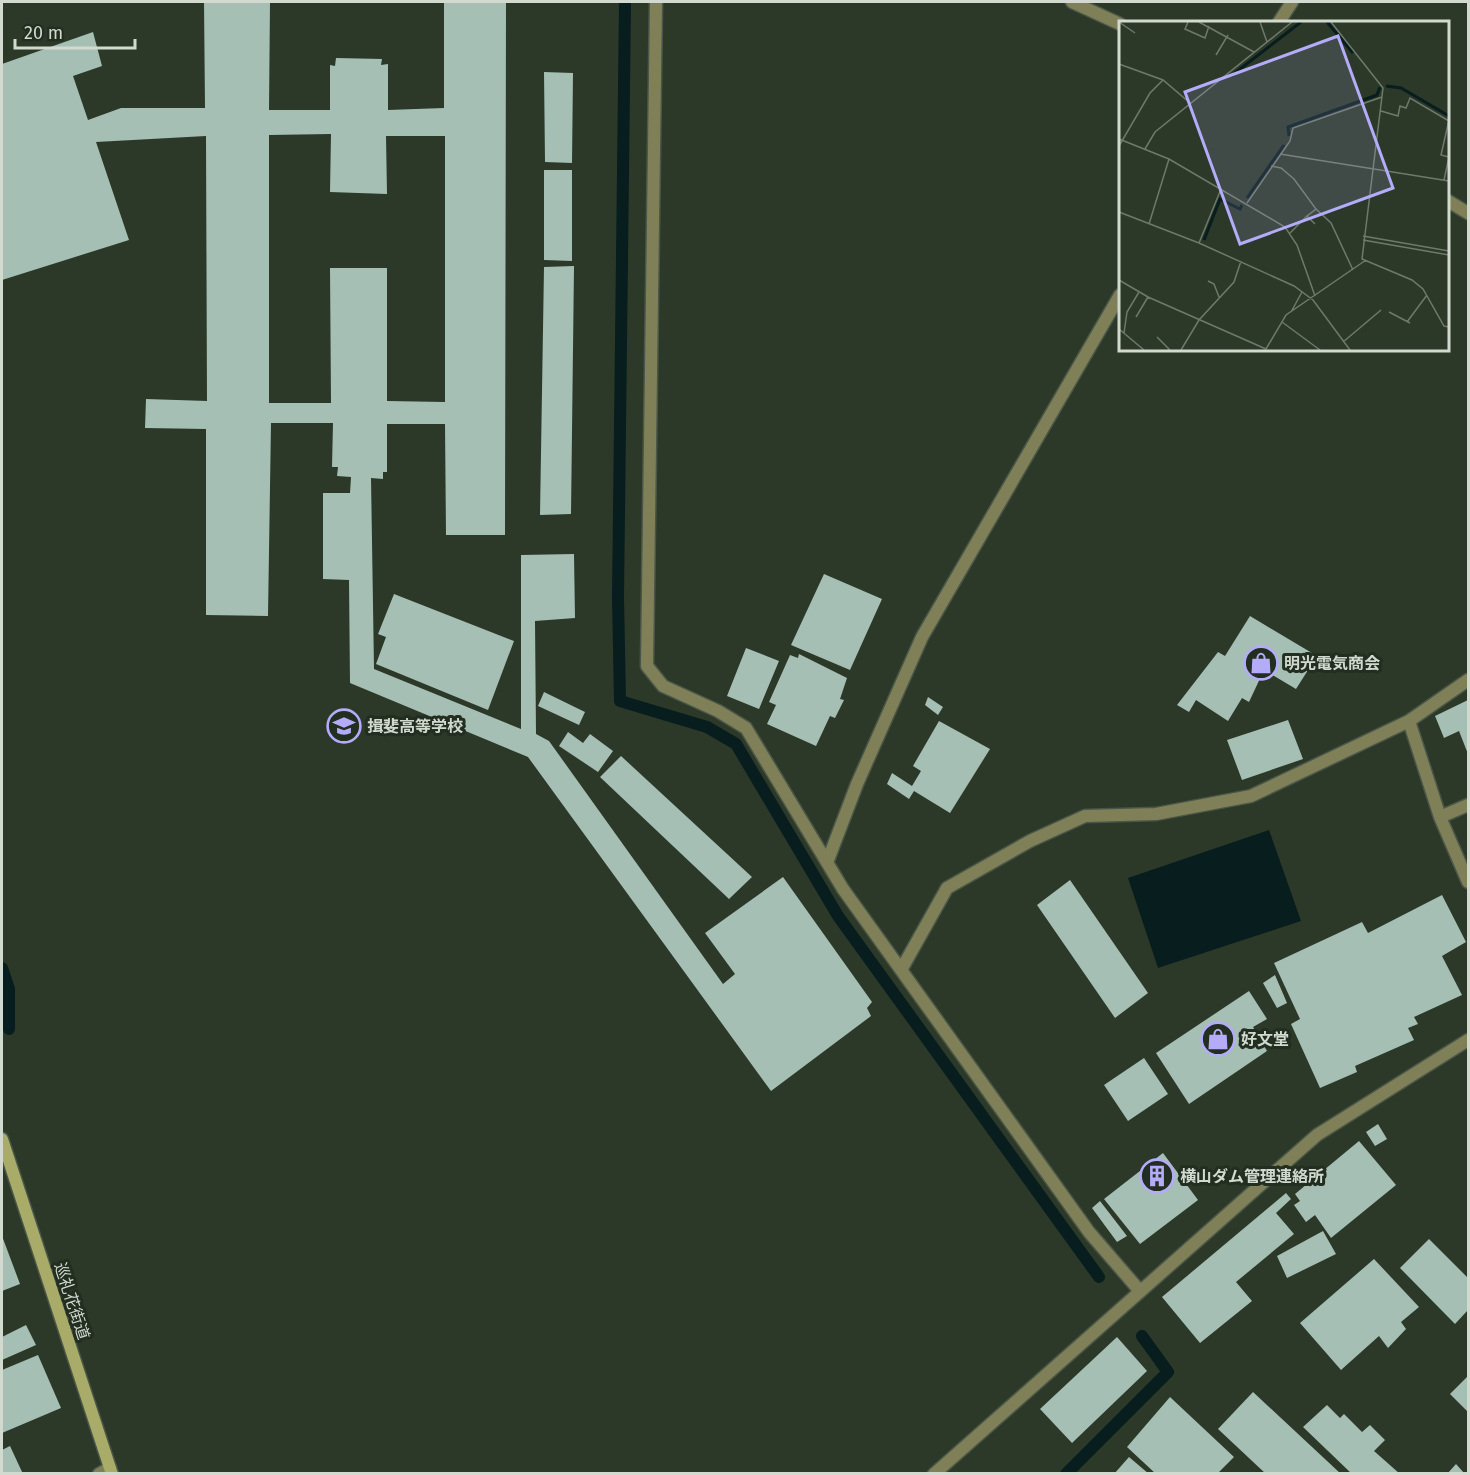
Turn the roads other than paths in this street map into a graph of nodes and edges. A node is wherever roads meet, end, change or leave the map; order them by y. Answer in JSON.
{"nodes":[{"id":1,"x":656,"y":2,"type":"edge"},
{"id":2,"x":1072,"y":2,"type":"edge"},
{"id":3,"x":1292,"y":2,"type":"edge"},
{"id":4,"x":1280,"y":21,"type":"edge"},
{"id":5,"x":1119,"y":24,"type":"edge"},
{"id":6,"x":1449,"y":202,"type":"edge"},
{"id":7,"x":1468,"y":213,"type":"edge"},
{"id":8,"x":1119,"y":297,"type":"edge"},
{"id":9,"x":1468,"y":680,"type":"edge"},
{"id":10,"x":1409,"y":721,"type":"junction"},
{"id":11,"x":1468,"y":805,"type":"edge"},
{"id":12,"x":1440,"y":817,"type":"junction"},
{"id":13,"x":828,"y":860,"type":"junction"},
{"id":14,"x":1468,"y":882,"type":"edge"},
{"id":15,"x":901,"y":970,"type":"junction"},
{"id":16,"x":1468,"y":1040,"type":"edge"},
{"id":17,"x":2,"y":1139,"type":"edge"},
{"id":18,"x":1139,"y":1290,"type":"junction"},
{"id":19,"x":107,"y":1472,"type":"edge"},
{"id":20,"x":940,"y":1472,"type":"edge"}],
"edges":[{"from":1,"to":13,"type":"street"},
{"from":2,"to":5,"type":"street"},
{"from":3,"to":4,"type":"street"},
{"from":6,"to":7,"type":"street"},
{"from":8,"to":13,"type":"street"},
{"from":9,"to":10,"type":"street"},
{"from":10,"to":12,"type":"street"},
{"from":10,"to":15,"type":"street"},
{"from":11,"to":12,"type":"street"},
{"from":12,"to":14,"type":"street"},
{"from":13,"to":15,"type":"street"},
{"from":15,"to":18,"type":"street"},
{"from":16,"to":18,"type":"street"},
{"from":17,"to":19,"type":"street","name":"巡礼花街道"},
{"from":18,"to":20,"type":"street"}]}
